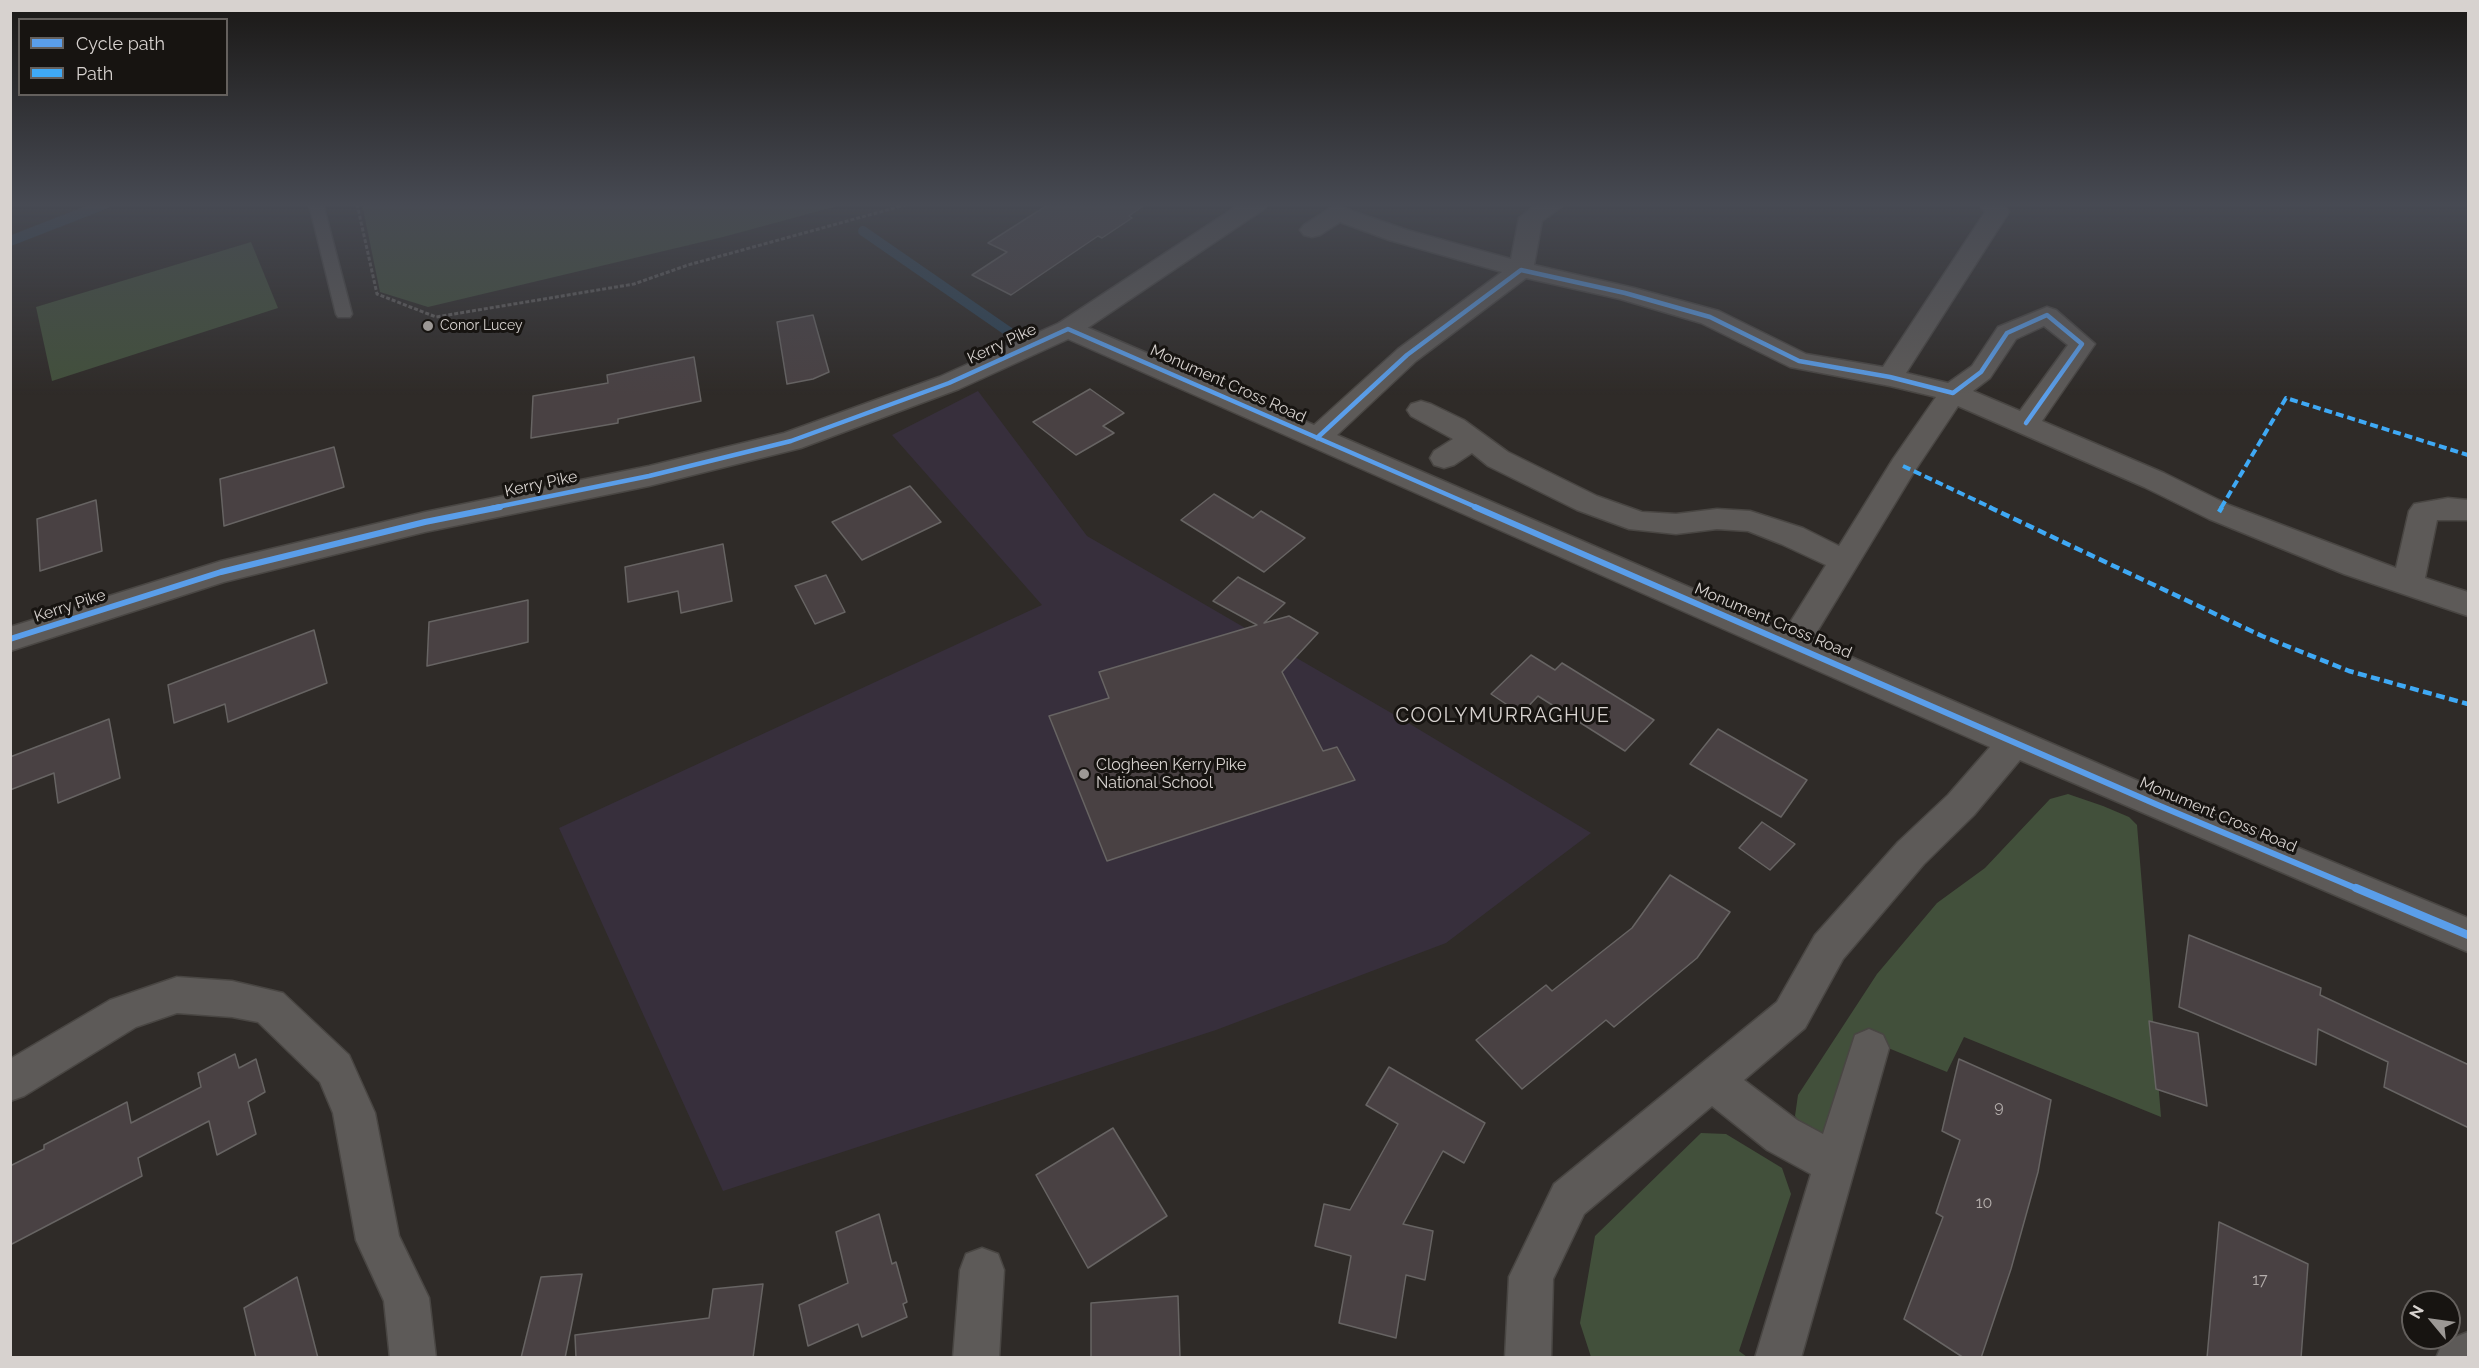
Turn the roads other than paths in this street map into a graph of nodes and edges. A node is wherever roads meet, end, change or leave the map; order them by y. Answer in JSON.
{"nodes":[{"id":1,"x":332,"y":268,"type":"edge"},
{"id":2,"x":1159,"y":268,"type":"edge"},
{"id":3,"x":1513,"y":268,"type":"edge"},
{"id":4,"x":1961,"y":268,"type":"edge"},
{"id":5,"x":1521,"y":270,"type":"junction"},
{"id":6,"x":344,"y":314,"type":"dead end"},
{"id":7,"x":1068,"y":328,"type":"junction"},
{"id":8,"x":1890,"y":376,"type":"junction"},
{"id":9,"x":1953,"y":393,"type":"junction"},
{"id":10,"x":1421,"y":410,"type":"dead end"},
{"id":11,"x":2026,"y":423,"type":"junction"},
{"id":12,"x":1317,"y":438,"type":"junction"},
{"id":13,"x":1472,"y":440,"type":"junction"},
{"id":14,"x":1444,"y":458,"type":"dead end"},
{"id":15,"x":2469,"y":510,"type":"edge"},
{"id":16,"x":1844,"y":561,"type":"junction"},
{"id":17,"x":2408,"y":583,"type":"junction"},
{"id":18,"x":2469,"y":604,"type":"edge"},
{"id":19,"x":10,"y":639,"type":"edge"},
{"id":20,"x":1793,"y":645,"type":"junction"},
{"id":21,"x":2015,"y":742,"type":"junction"},
{"id":22,"x":2469,"y":935,"type":"edge"},
{"id":23,"x":1869,"y":1048,"type":"dead end"},
{"id":24,"x":10,"y":1082,"type":"edge"},
{"id":25,"x":1714,"y":1082,"type":"junction"},
{"id":26,"x":1835,"y":1164,"type":"junction"},
{"id":27,"x":982,"y":1270,"type":"dead end"},
{"id":28,"x":2469,"y":1355,"type":"edge"},
{"id":29,"x":413,"y":1358,"type":"edge"},
{"id":30,"x":976,"y":1358,"type":"edge"},
{"id":31,"x":1528,"y":1358,"type":"edge"},
{"id":32,"x":1778,"y":1358,"type":"edge"},
{"id":33,"x":2459,"y":1358,"type":"edge"}],
"edges":[{"from":1,"to":6,"type":"lane"},
{"from":2,"to":7,"type":"street","name":"Kerry Pike"},
{"from":3,"to":5,"type":"street"},
{"from":4,"to":8,"type":"street"},
{"from":5,"to":8,"type":"street"},
{"from":5,"to":12,"type":"street"},
{"from":7,"to":12,"type":"street","name":"Monument Cross Road"},
{"from":7,"to":19,"type":"street","name":"Kerry Pike"},
{"from":8,"to":9,"type":"street"},
{"from":9,"to":11,"type":"street"},
{"from":9,"to":11,"type":"street"},
{"from":9,"to":16,"type":"street"},
{"from":10,"to":13,"type":"street"},
{"from":11,"to":17,"type":"street"},
{"from":12,"to":20,"type":"street","name":"Monument Cross Road"},
{"from":13,"to":14,"type":"street"},
{"from":13,"to":16,"type":"street"},
{"from":15,"to":17,"type":"street"},
{"from":16,"to":20,"type":"street"},
{"from":17,"to":18,"type":"street"},
{"from":20,"to":21,"type":"street","name":"Monument Cross Road"},
{"from":21,"to":22,"type":"street","name":"Monument Cross Road"},
{"from":21,"to":25,"type":"street"},
{"from":23,"to":26,"type":"street"},
{"from":24,"to":29,"type":"street"},
{"from":25,"to":26,"type":"street"},
{"from":25,"to":31,"type":"street"},
{"from":26,"to":32,"type":"street"},
{"from":27,"to":30,"type":"street"},
{"from":28,"to":33,"type":"street"}]}
